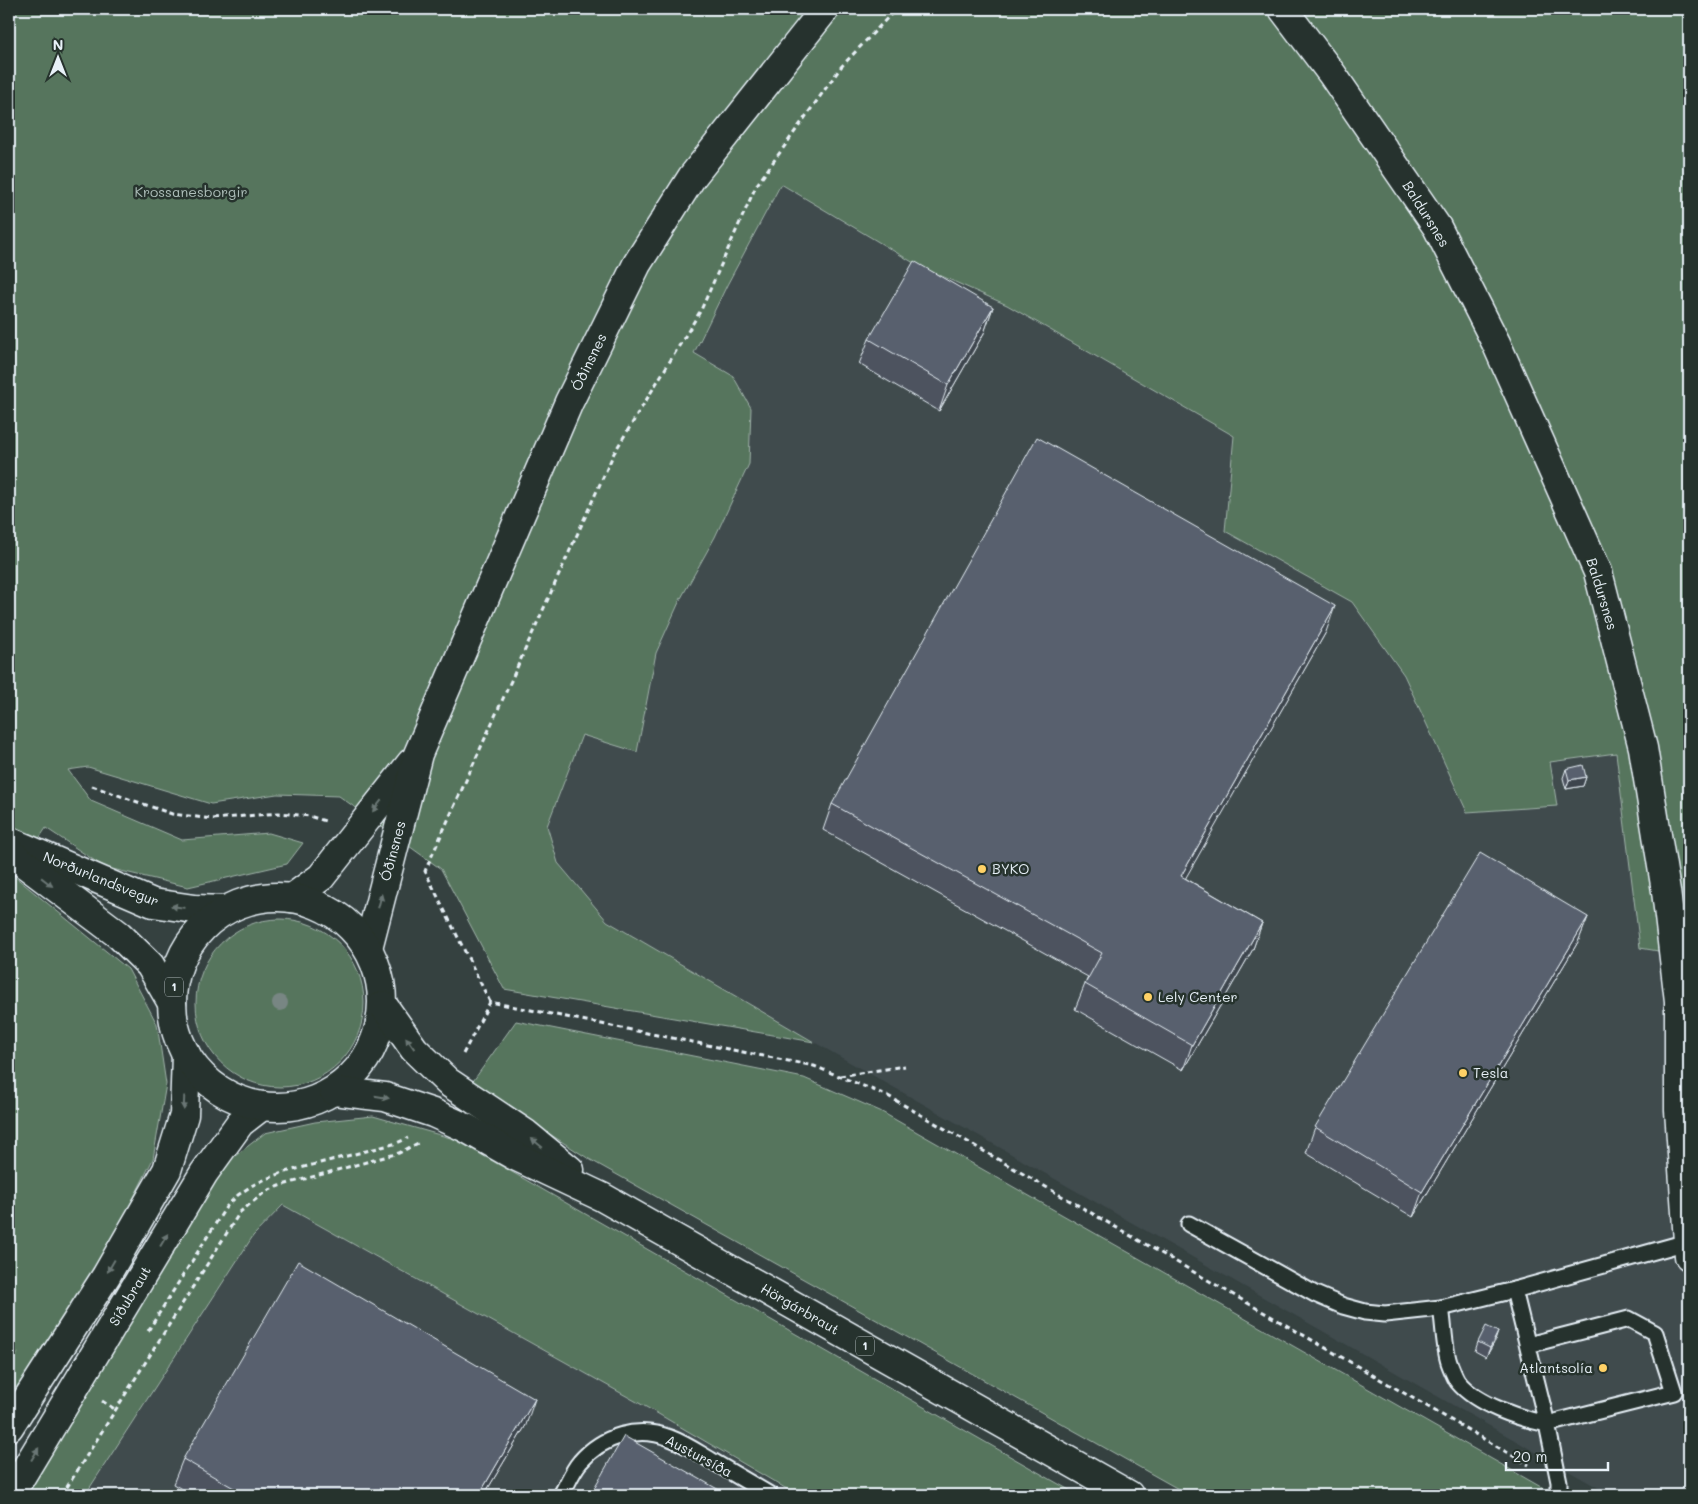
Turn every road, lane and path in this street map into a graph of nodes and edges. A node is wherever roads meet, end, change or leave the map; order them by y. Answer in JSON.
{"nodes":[{"id":1,"x":825,"y":9,"type":"edge"},
{"id":2,"x":896,"y":9,"type":"edge"},
{"id":3,"x":1283,"y":9,"type":"edge"},
{"id":4,"x":418,"y":754,"type":"junction"},
{"id":5,"x":92,"y":786,"type":"dead end"},
{"id":6,"x":326,"y":821,"type":"dead end"},
{"id":7,"x":9,"y":840,"type":"edge"},
{"id":8,"x":9,"y":852,"type":"edge"},
{"id":9,"x":292,"y":898,"type":"junction"},
{"id":10,"x":226,"y":910,"type":"junction"},
{"id":11,"x":368,"y":948,"type":"junction"},
{"id":12,"x":1684,"y":1001,"type":"edge"},
{"id":13,"x":490,"y":1002,"type":"junction"},
{"id":14,"x":172,"y":1003,"type":"junction"},
{"id":15,"x":383,"y":1005,"type":"junction"},
{"id":16,"x":186,"y":1054,"type":"junction"},
{"id":17,"x":459,"y":1061,"type":"dead end"},
{"id":18,"x":905,"y":1066,"type":"dead end"},
{"id":19,"x":840,"y":1076,"type":"junction"},
{"id":20,"x":334,"y":1092,"type":"junction"},
{"id":21,"x":262,"y":1106,"type":"junction"},
{"id":22,"x":414,"y":1135,"type":"dead end"},
{"id":23,"x":421,"y":1141,"type":"dead end"},
{"id":24,"x":602,"y":1197,"type":"junction"},
{"id":25,"x":1189,"y":1224,"type":"dead end"},
{"id":26,"x":1688,"y":1249,"type":"edge"},
{"id":27,"x":1514,"y":1290,"type":"junction"},
{"id":28,"x":1442,"y":1308,"type":"junction"},
{"id":29,"x":146,"y":1336,"type":"dead end"},
{"id":30,"x":1528,"y":1345,"type":"junction"},
{"id":31,"x":109,"y":1394,"type":"dead end"},
{"id":32,"x":100,"y":1408,"type":"dead end"},
{"id":33,"x":1548,"y":1424,"type":"junction"},
{"id":34,"x":9,"y":1427,"type":"edge"},
{"id":35,"x":1559,"y":1489,"type":"edge"},
{"id":36,"x":10,"y":1493,"type":"edge"},
{"id":37,"x":62,"y":1495,"type":"edge"},
{"id":38,"x":562,"y":1495,"type":"edge"},
{"id":39,"x":770,"y":1495,"type":"edge"},
{"id":40,"x":1129,"y":1495,"type":"edge"}],
"edges":[{"from":1,"to":4,"type":"main road","name":"Óðinsnes"},
{"from":2,"to":13,"type":"path"},
{"from":3,"to":12,"type":"main road","name":"Baldursnes"},
{"from":4,"to":9,"type":"main road","name":"Óðinsnes","one_way":true},
{"from":11,"to":4,"type":"main road","name":"Óðinsnes","one_way":true},
{"from":5,"to":6,"type":"path"},
{"from":10,"to":7,"type":"main road","name":"Norðurlandsvegur","number":"1","one_way":true},
{"from":8,"to":14,"type":"main road","name":"Norðurlandsvegur","number":"1","one_way":true},
{"from":9,"to":10,"type":"main road","name":"Norðurlandsvegur","number":"1"},
{"from":9,"to":11,"type":"main road","name":"Norðurlandsvegur","number":"1"},
{"from":10,"to":14,"type":"main road","name":"Norðurlandsvegur","number":"1"},
{"from":11,"to":15,"type":"main road","name":"Norðurlandsvegur","number":"1"},
{"from":12,"to":26,"type":"main road","name":"Baldursnes"},
{"from":13,"to":17,"type":"path"},
{"from":13,"to":19,"type":"path"},
{"from":14,"to":16,"type":"main road","name":"Norðurlandsvegur","number":"1"},
{"from":15,"to":20,"type":"main road","name":"Norðurlandsvegur","number":"1"},
{"from":24,"to":15,"type":"main road","name":"Hörgárbraut","number":"1","one_way":true},
{"from":16,"to":21,"type":"main road","name":"Norðurlandsvegur","number":"1"},
{"from":16,"to":34,"type":"main road","one_way":true},
{"from":18,"to":19,"type":"path"},
{"from":19,"to":35,"type":"path"},
{"from":20,"to":21,"type":"main road","name":"Norðurlandsvegur","number":"1"},
{"from":20,"to":24,"type":"main road","name":"Hörgárbraut","number":"1","one_way":true},
{"from":36,"to":21,"type":"main road","name":"Síðubraut","one_way":true},
{"from":22,"to":29,"type":"path"},
{"from":23,"to":37,"type":"path"},
{"from":24,"to":40,"type":"main road","name":"Hörgárbraut","number":"1"},
{"from":25,"to":28,"type":"lane"},
{"from":26,"to":27,"type":"lane"},
{"from":27,"to":28,"type":"lane"},
{"from":27,"to":30,"type":"lane"},
{"from":28,"to":33,"type":"lane"},
{"from":30,"to":33,"type":"lane"},
{"from":30,"to":33,"type":"lane"},
{"from":31,"to":32,"type":"path"},
{"from":33,"to":35,"type":"lane"},
{"from":38,"to":39,"type":"lane","name":"Austursíða"}]}
